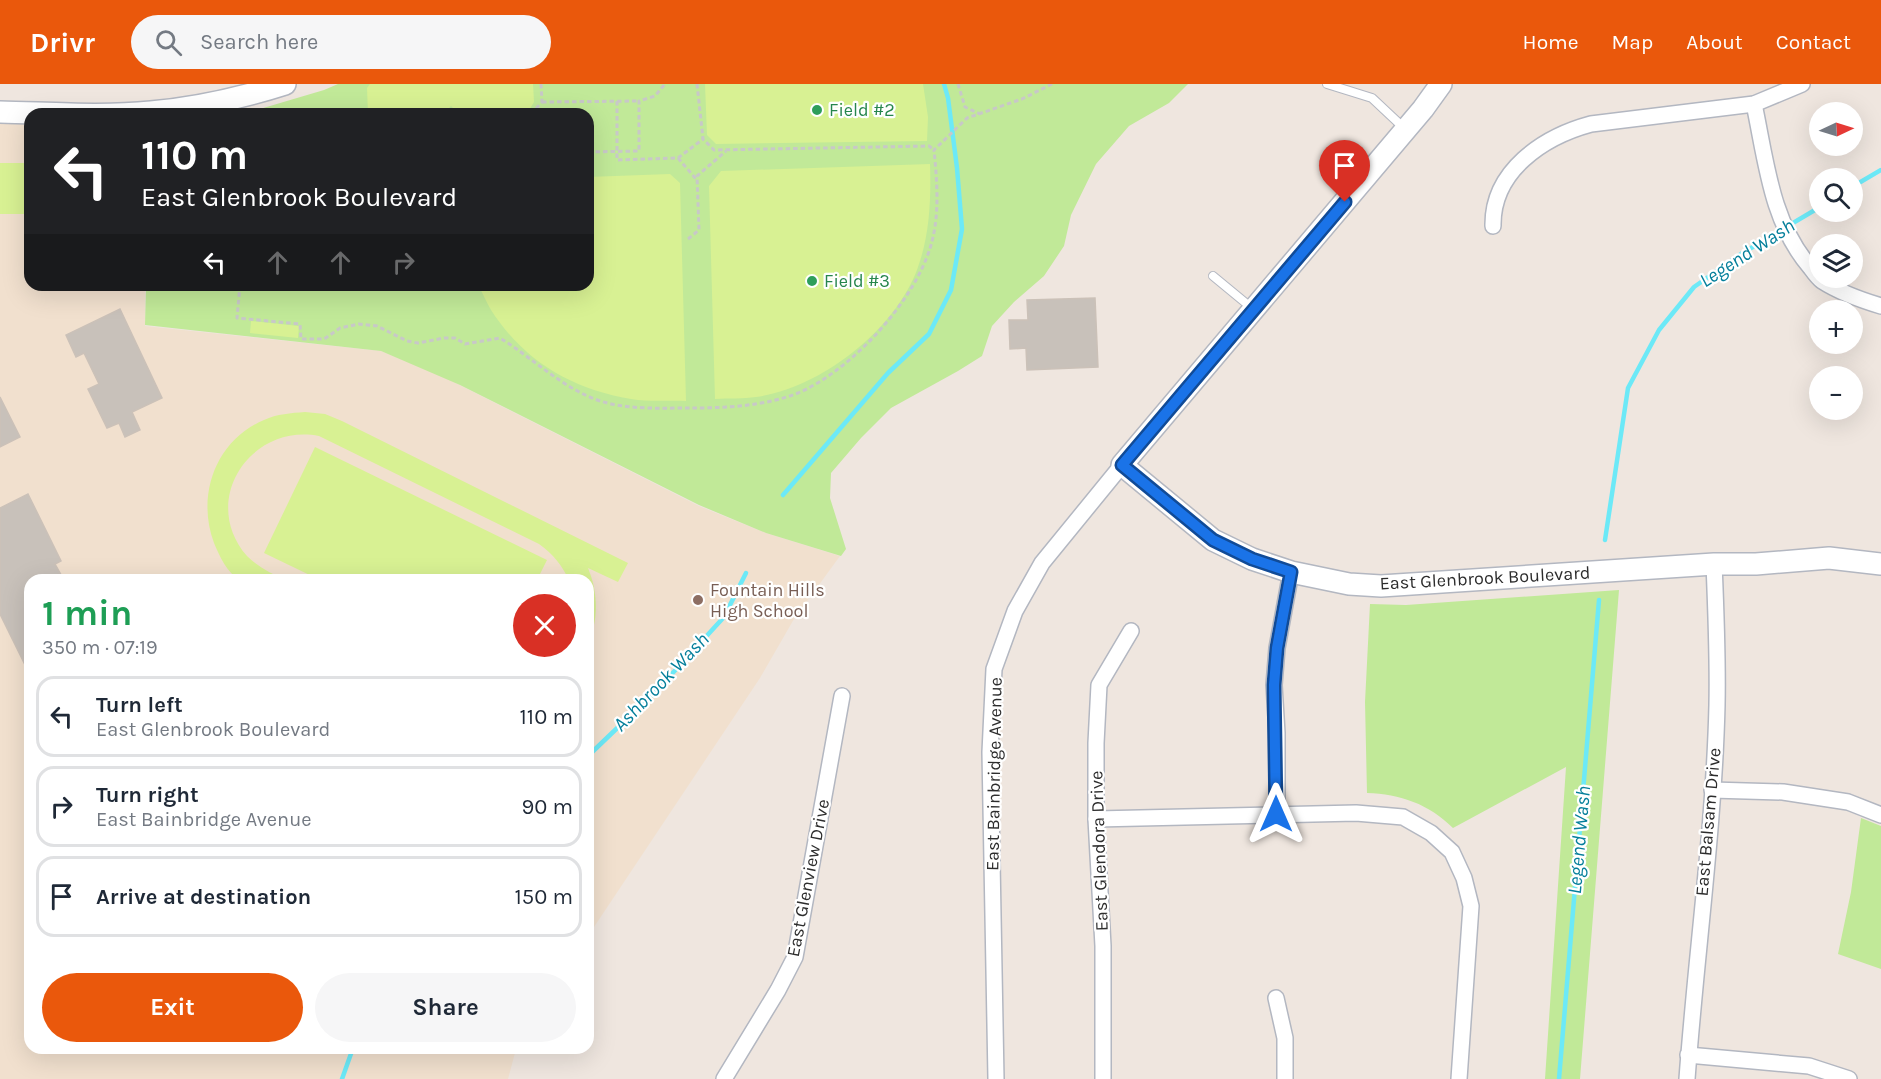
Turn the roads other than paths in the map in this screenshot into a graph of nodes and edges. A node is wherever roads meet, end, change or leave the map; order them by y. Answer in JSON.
{"nodes":[{"id":1,"x":285,"y":84,"type":"edge"},
{"id":2,"x":1327,"y":84,"type":"edge"},
{"id":3,"x":1441,"y":84,"type":"edge"},
{"id":4,"x":1802,"y":84,"type":"edge"},
{"id":5,"x":1755,"y":104,"type":"junction"},
{"id":6,"x":188,"y":108,"type":"edge"},
{"id":7,"x":0,"y":112,"type":"edge"},
{"id":8,"x":24,"y":112,"type":"edge"},
{"id":9,"x":1406,"y":130,"type":"junction"},
{"id":10,"x":1493,"y":226,"type":"dead end"},
{"id":11,"x":1213,"y":276,"type":"dead end"},
{"id":12,"x":1881,"y":306,"type":"edge"},
{"id":13,"x":1254,"y":309,"type":"junction"},
{"id":14,"x":1122,"y":465,"type":"junction"},
{"id":15,"x":1714,"y":564,"type":"junction"},
{"id":16,"x":1881,"y":564,"type":"edge"},
{"id":17,"x":1291,"y":572,"type":"junction"},
{"id":18,"x":1131,"y":631,"type":"dead end"},
{"id":19,"x":842,"y":696,"type":"dead end"},
{"id":20,"x":1712,"y":790,"type":"junction"},
{"id":21,"x":1276,"y":814,"type":"junction"},
{"id":22,"x":1881,"y":815,"type":"edge"},
{"id":23,"x":1096,"y":819,"type":"junction"},
{"id":24,"x":1276,"y":998,"type":"dead end"},
{"id":25,"x":1688,"y":1055,"type":"junction"},
{"id":26,"x":724,"y":1079,"type":"edge"},
{"id":27,"x":996,"y":1079,"type":"edge"},
{"id":28,"x":1102,"y":1079,"type":"edge"},
{"id":29,"x":1285,"y":1079,"type":"edge"},
{"id":30,"x":1459,"y":1079,"type":"edge"},
{"id":31,"x":1687,"y":1079,"type":"edge"},
{"id":32,"x":1849,"y":1079,"type":"edge"}],
"edges":[{"from":1,"to":6,"type":"street"},
{"from":2,"to":9,"type":"lane"},
{"from":3,"to":9,"type":"street","name":"East Bainbridge Avenue"},
{"from":4,"to":5,"type":"street"},
{"from":5,"to":10,"type":"street"},
{"from":5,"to":12,"type":"street"},
{"from":7,"to":8,"type":"street"},
{"from":9,"to":13,"type":"street","name":"East Bainbridge Avenue"},
{"from":11,"to":13,"type":"lane"},
{"from":13,"to":14,"type":"street","name":"East Bainbridge Avenue"},
{"from":14,"to":17,"type":"street","name":"East Glenbrook Boulevard"},
{"from":14,"to":27,"type":"street","name":"East Bainbridge Avenue"},
{"from":15,"to":16,"type":"street","name":"East Glenbrook Boulevard"},
{"from":15,"to":17,"type":"street","name":"East Glenbrook Boulevard"},
{"from":15,"to":20,"type":"street","name":"East Balsam Drive"},
{"from":17,"to":21,"type":"street"},
{"from":18,"to":23,"type":"street","name":"East Glendora Drive"},
{"from":19,"to":26,"type":"street","name":"East Glenview Drive"},
{"from":20,"to":22,"type":"street"},
{"from":20,"to":25,"type":"street","name":"East Balsam Drive"},
{"from":21,"to":23,"type":"street"},
{"from":21,"to":30,"type":"street"},
{"from":23,"to":28,"type":"street","name":"East Glendora Drive"},
{"from":24,"to":29,"type":"street"},
{"from":25,"to":31,"type":"street","name":"East Balsam Drive"},
{"from":25,"to":32,"type":"street"}]}
